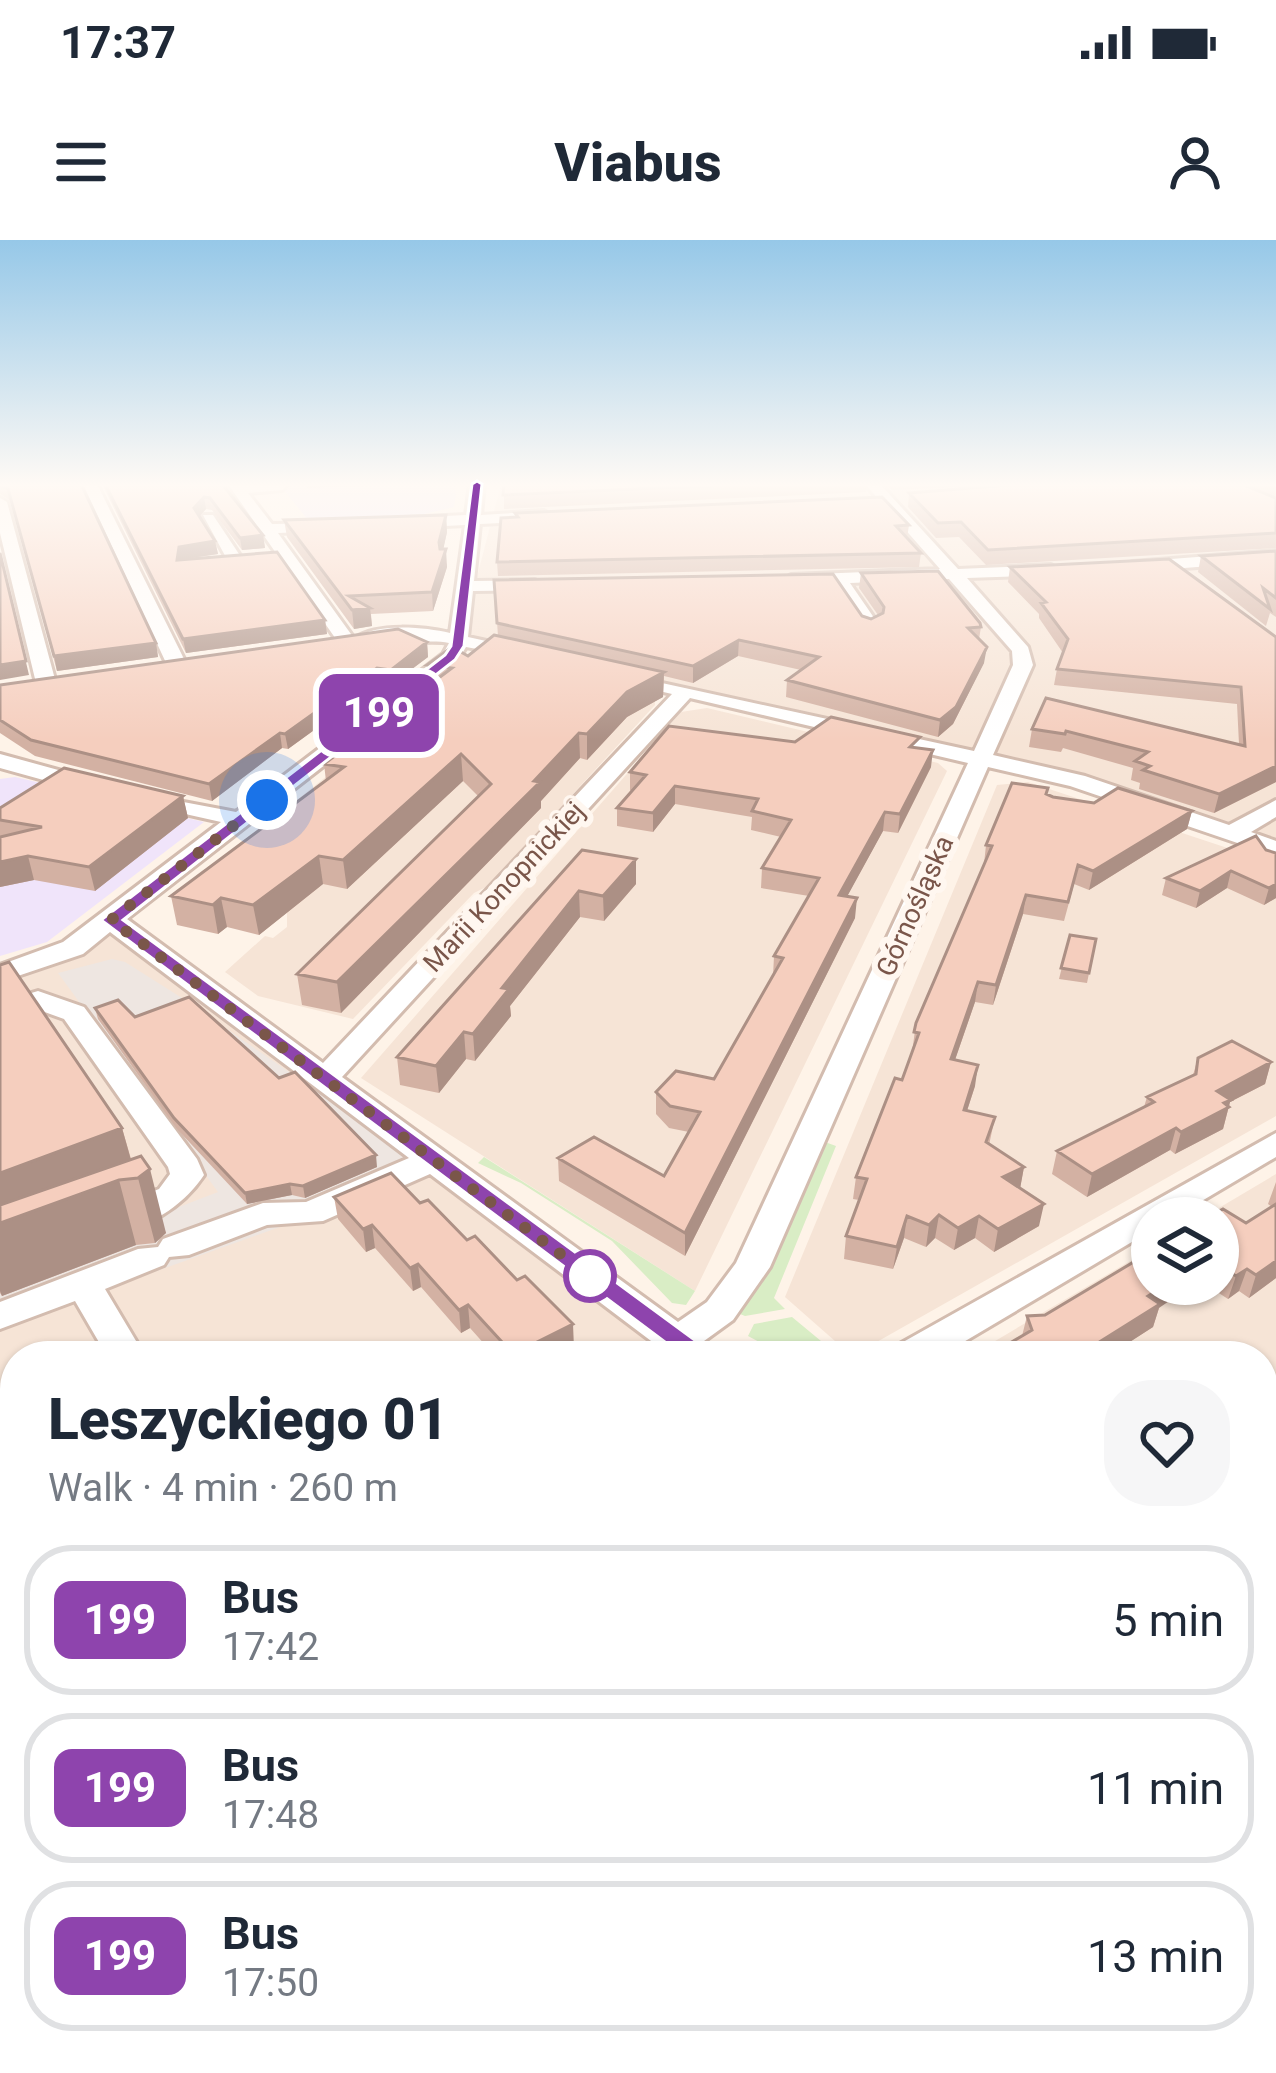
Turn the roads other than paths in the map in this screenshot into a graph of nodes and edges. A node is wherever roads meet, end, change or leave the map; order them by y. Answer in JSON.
{"nodes":[{"id":1,"x":17,"y":570,"type":"edge"},
{"id":2,"x":137,"y":570,"type":"edge"},
{"id":3,"x":272,"y":570,"type":"edge"},
{"id":4,"x":462,"y":570,"type":"edge"},
{"id":5,"x":949,"y":570,"type":"edge"},
{"id":6,"x":1067,"y":570,"type":"edge"},
{"id":7,"x":1178,"y":570,"type":"edge"},
{"id":8,"x":953,"y":574,"type":"junction"},
{"id":9,"x":461,"y":577,"type":"junction"},
{"id":10,"x":838,"y":578,"type":"junction"},
{"id":11,"x":1189,"y":579,"type":"edge"},
{"id":12,"x":769,"y":581,"type":"edge"},
{"id":13,"x":561,"y":585,"type":"edge"},
{"id":14,"x":1020,"y":617,"type":"dead end"},
{"id":15,"x":994,"y":618,"type":"junction"},
{"id":16,"x":870,"y":625,"type":"edge"},
{"id":17,"x":1038,"y":634,"type":"dead end"},
{"id":18,"x":1009,"y":635,"type":"junction"},
{"id":19,"x":458,"y":640,"type":"junction"},
{"id":20,"x":538,"y":658,"type":"edge"},
{"id":21,"x":155,"y":668,"type":"edge"},
{"id":22,"x":602,"y":672,"type":"edge"},
{"id":23,"x":68,"y":680,"type":"edge"},
{"id":24,"x":46,"y":683,"type":"junction"},
{"id":25,"x":23,"y":687,"type":"edge"},
{"id":26,"x":686,"y":691,"type":"junction"},
{"id":27,"x":982,"y":758,"type":"junction"},
{"id":28,"x":6,"y":768,"type":"edge"},
{"id":29,"x":1276,"y":807,"type":"edge"},
{"id":30,"x":242,"y":820,"type":"junction"},
{"id":31,"x":1235,"y":832,"type":"junction"},
{"id":32,"x":1276,"y":849,"type":"edge"},
{"id":33,"x":111,"y":920,"type":"junction"},
{"id":34,"x":5,"y":972,"type":"edge"},
{"id":35,"x":317,"y":1077,"type":"junction"},
{"id":36,"x":1276,"y":1143,"type":"edge"},
{"id":37,"x":432,"y":1161,"type":"junction"},
{"id":38,"x":86,"y":1231,"type":"edge"},
{"id":39,"x":83,"y":1283,"type":"junction"},
{"id":40,"x":0,"y":1316,"type":"edge"},
{"id":41,"x":117,"y":1341,"type":"edge"},
{"id":42,"x":677,"y":1341,"type":"edge"},
{"id":43,"x":695,"y":1341,"type":"edge"},
{"id":44,"x":936,"y":1341,"type":"edge"}],
"edges":[{"from":1,"to":24,"type":"street"},
{"from":2,"to":21,"type":"street"},
{"from":3,"to":19,"type":"street"},
{"from":4,"to":9,"type":"street"},
{"from":5,"to":8,"type":"street"},
{"from":6,"to":8,"type":"street"},
{"from":7,"to":11,"type":"street"},
{"from":8,"to":10,"type":"street"},
{"from":8,"to":15,"type":"street"},
{"from":9,"to":13,"type":"street"},
{"from":9,"to":19,"type":"street"},
{"from":10,"to":12,"type":"street"},
{"from":10,"to":16,"type":"street"},
{"from":14,"to":15,"type":"street"},
{"from":15,"to":18,"type":"street"},
{"from":17,"to":18,"type":"street"},
{"from":18,"to":27,"type":"street","name":"Górnośląska"},
{"from":19,"to":20,"type":"street"},
{"from":19,"to":30,"type":"street"},
{"from":22,"to":26,"type":"street"},
{"from":23,"to":24,"type":"street"},
{"from":24,"to":25,"type":"street"},
{"from":26,"to":27,"type":"street"},
{"from":26,"to":35,"type":"street","name":"Marii Konopnickiej"},
{"from":27,"to":31,"type":"street"},
{"from":27,"to":43,"type":"street","name":"Górnośląska"},
{"from":28,"to":30,"type":"street"},
{"from":29,"to":31,"type":"street"},
{"from":30,"to":33,"type":"street"},
{"from":31,"to":32,"type":"street"},
{"from":33,"to":34,"type":"street"},
{"from":33,"to":35,"type":"street"},
{"from":34,"to":38,"type":"street"},
{"from":35,"to":37,"type":"street"},
{"from":36,"to":44,"type":"street"},
{"from":37,"to":39,"type":"street"},
{"from":37,"to":42,"type":"street"},
{"from":39,"to":40,"type":"street"},
{"from":39,"to":41,"type":"street"}]}
